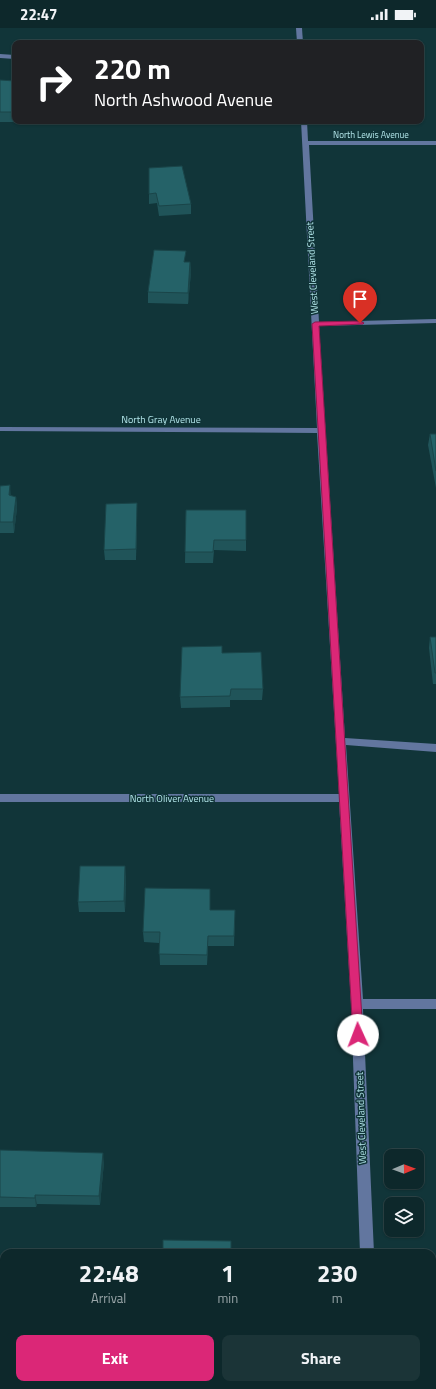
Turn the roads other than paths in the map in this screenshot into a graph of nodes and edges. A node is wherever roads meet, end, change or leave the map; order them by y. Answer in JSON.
{"nodes":[{"id":1,"x":299,"y":28,"type":"edge"},
{"id":2,"x":300,"y":40,"type":"edge"},
{"id":3,"x":0,"y":56,"type":"edge"},
{"id":4,"x":12,"y":57,"type":"edge"},
{"id":5,"x":304,"y":124,"type":"edge"},
{"id":6,"x":305,"y":143,"type":"junction"},
{"id":7,"x":436,"y":143,"type":"edge"},
{"id":8,"x":436,"y":320,"type":"edge"},
{"id":9,"x":315,"y":324,"type":"junction"},
{"id":10,"x":0,"y":429,"type":"edge"},
{"id":11,"x":321,"y":431,"type":"junction"},
{"id":12,"x":340,"y":741,"type":"junction"},
{"id":13,"x":436,"y":748,"type":"edge"},
{"id":14,"x":0,"y":798,"type":"edge"},
{"id":15,"x":344,"y":798,"type":"junction"},
{"id":16,"x":357,"y":1004,"type":"junction"},
{"id":17,"x":436,"y":1004,"type":"edge"},
{"id":18,"x":367,"y":1249,"type":"edge"}],
"edges":[{"from":1,"to":2,"type":"street"},
{"from":3,"to":4,"type":"street"},
{"from":5,"to":6,"type":"street","name":"West Cleveland Street"},
{"from":6,"to":7,"type":"street","name":"North Lewis Avenue"},
{"from":6,"to":9,"type":"street","name":"West Cleveland Street"},
{"from":8,"to":9,"type":"street"},
{"from":9,"to":11,"type":"street","name":"West Cleveland Street"},
{"from":10,"to":11,"type":"street","name":"North Gray Avenue"},
{"from":11,"to":12,"type":"street","name":"West Cleveland Street"},
{"from":12,"to":13,"type":"street"},
{"from":12,"to":15,"type":"street","name":"West Cleveland Street"},
{"from":14,"to":15,"type":"street","name":"North Oliver Avenue"},
{"from":15,"to":16,"type":"street","name":"West Cleveland Street"},
{"from":16,"to":17,"type":"street"},
{"from":16,"to":18,"type":"street","name":"West Cleveland Street"}]}
